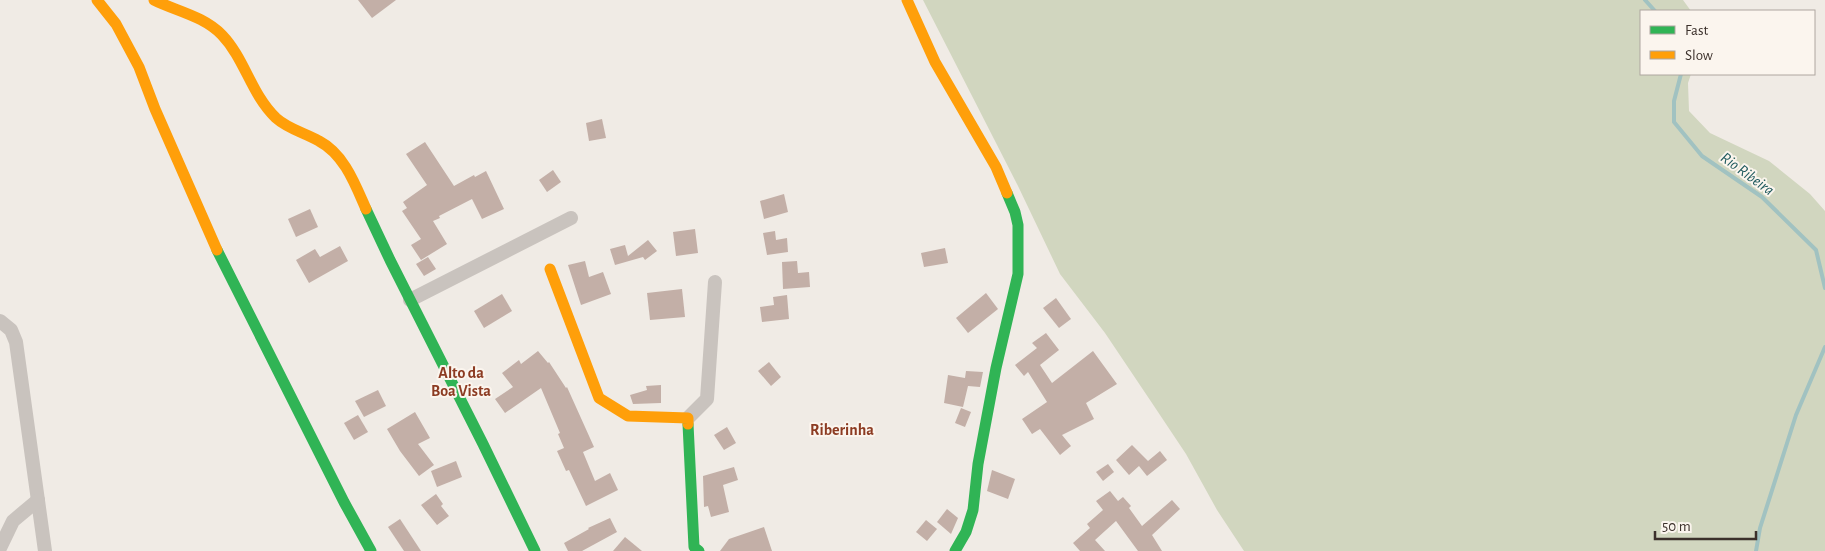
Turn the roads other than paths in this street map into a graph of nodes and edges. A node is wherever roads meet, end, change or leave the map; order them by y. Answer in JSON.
{"nodes":[{"id":1,"x":97,"y":0,"type":"edge"},
{"id":2,"x":154,"y":0,"type":"edge"},
{"id":3,"x":907,"y":0,"type":"edge"},
{"id":4,"x":571,"y":218,"type":"dead end"},
{"id":5,"x":550,"y":269,"type":"dead end"},
{"id":6,"x":715,"y":282,"type":"dead end"},
{"id":7,"x":410,"y":300,"type":"junction"},
{"id":8,"x":0,"y":321,"type":"edge"},
{"id":9,"x":688,"y":418,"type":"junction"},
{"id":10,"x":38,"y":500,"type":"junction"},
{"id":11,"x":0,"y":548,"type":"edge"},
{"id":12,"x":45,"y":551,"type":"edge"},
{"id":13,"x":371,"y":551,"type":"edge"},
{"id":14,"x":535,"y":551,"type":"edge"},
{"id":15,"x":699,"y":551,"type":"edge"},
{"id":16,"x":955,"y":551,"type":"edge"}],
"edges":[{"from":1,"to":13,"type":"street"},
{"from":2,"to":7,"type":"street"},
{"from":3,"to":16,"type":"street"},
{"from":4,"to":7,"type":"street"},
{"from":5,"to":9,"type":"street"},
{"from":6,"to":9,"type":"street"},
{"from":7,"to":14,"type":"street"},
{"from":8,"to":10,"type":"street"},
{"from":9,"to":15,"type":"street"},
{"from":10,"to":11,"type":"street"},
{"from":10,"to":12,"type":"street"}]}
